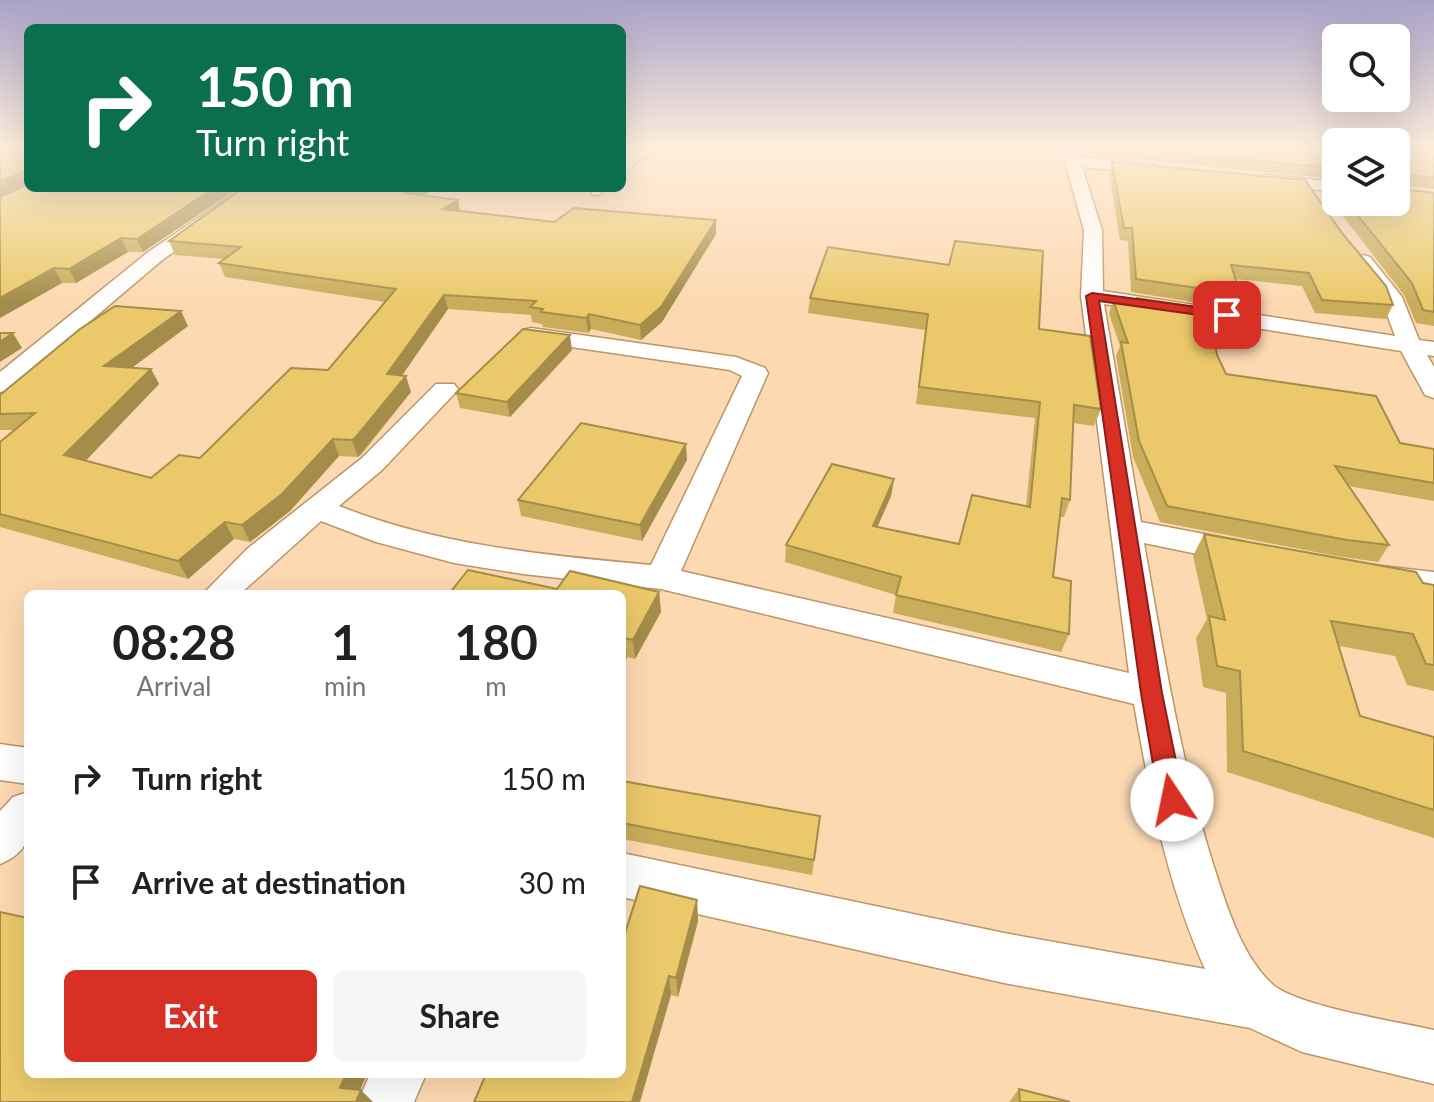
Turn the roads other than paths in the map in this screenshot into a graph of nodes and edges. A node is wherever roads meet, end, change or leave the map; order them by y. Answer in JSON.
{"nodes":[{"id":1,"x":234,"y":199,"type":"edge"},
{"id":2,"x":1086,"y":199,"type":"edge"},
{"id":3,"x":1345,"y":240,"type":"edge"},
{"id":4,"x":1092,"y":296,"type":"junction"},
{"id":5,"x":531,"y":335,"type":"edge"},
{"id":6,"x":1410,"y":345,"type":"junction"},
{"id":7,"x":1434,"y":349,"type":"edge"},
{"id":8,"x":0,"y":385,"type":"edge"},
{"id":9,"x":445,"y":389,"type":"dead end"},
{"id":10,"x":1434,"y":390,"type":"edge"},
{"id":11,"x":318,"y":509,"type":"junction"},
{"id":12,"x":1127,"y":529,"type":"junction"},
{"id":13,"x":1276,"y":558,"type":"edge"},
{"id":14,"x":1350,"y":572,"type":"edge"},
{"id":15,"x":661,"y":578,"type":"junction"},
{"id":16,"x":1434,"y":584,"type":"edge"},
{"id":17,"x":224,"y":590,"type":"edge"},
{"id":18,"x":1151,"y":693,"type":"junction"},
{"id":19,"x":0,"y":762,"type":"edge"},
{"id":20,"x":24,"y":765,"type":"edge"},
{"id":21,"x":24,"y":816,"type":"edge"},
{"id":22,"x":0,"y":843,"type":"edge"},
{"id":23,"x":626,"y":876,"type":"edge"},
{"id":24,"x":1254,"y":1003,"type":"junction"},
{"id":25,"x":1434,"y":1057,"type":"edge"},
{"id":26,"x":397,"y":1078,"type":"edge"},
{"id":27,"x":386,"y":1102,"type":"edge"}],
"edges":[{"from":1,"to":8,"type":"street"},
{"from":2,"to":4,"type":"street"},
{"from":3,"to":6,"type":"street"},
{"from":4,"to":6,"type":"street"},
{"from":4,"to":12,"type":"street"},
{"from":5,"to":15,"type":"street"},
{"from":6,"to":7,"type":"street"},
{"from":6,"to":10,"type":"street"},
{"from":9,"to":11,"type":"street"},
{"from":11,"to":15,"type":"street"},
{"from":11,"to":17,"type":"street"},
{"from":12,"to":13,"type":"street"},
{"from":12,"to":18,"type":"street"},
{"from":14,"to":16,"type":"street"},
{"from":15,"to":18,"type":"street"},
{"from":18,"to":24,"type":"street"},
{"from":19,"to":20,"type":"street"},
{"from":21,"to":22,"type":"street"},
{"from":23,"to":24,"type":"street"},
{"from":24,"to":25,"type":"street"},
{"from":26,"to":27,"type":"street"}]}
